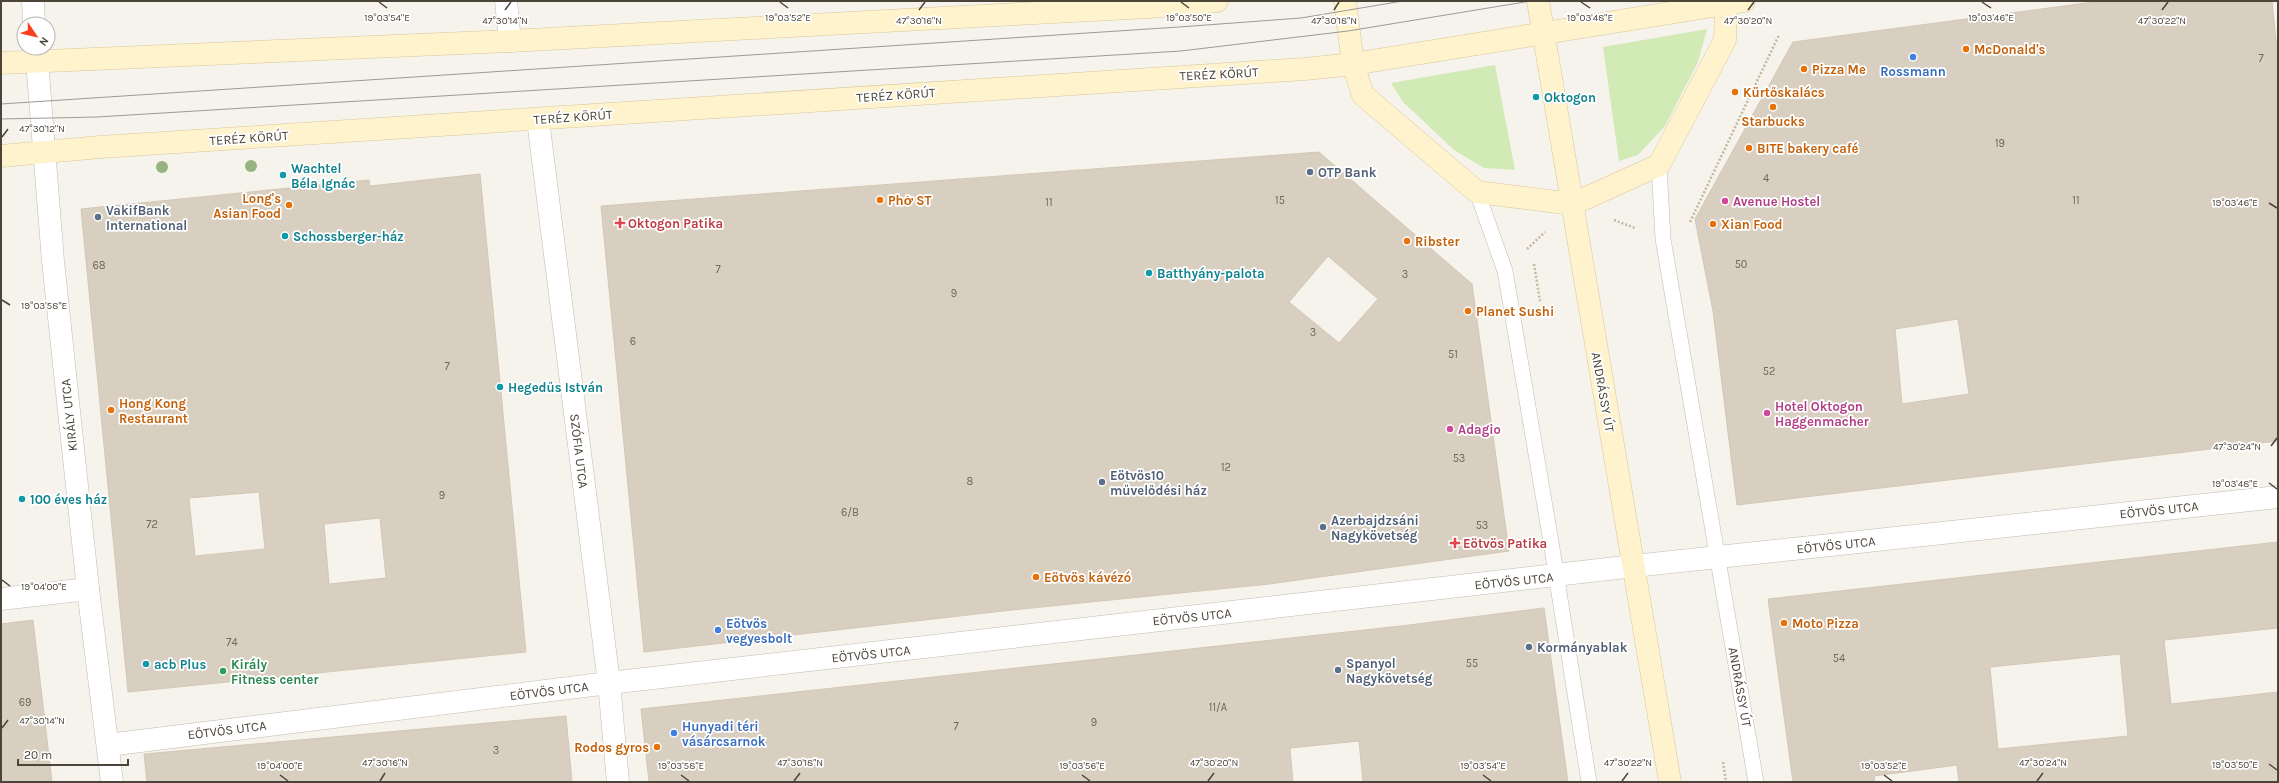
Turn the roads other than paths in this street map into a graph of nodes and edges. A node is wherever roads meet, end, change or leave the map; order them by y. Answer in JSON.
{"nodes":[{"id":1,"x":33,"y":1,"type":"edge"},
{"id":2,"x":506,"y":1,"type":"edge"},
{"id":3,"x":1217,"y":1,"type":"edge"},
{"id":4,"x":1345,"y":1,"type":"edge"},
{"id":5,"x":1538,"y":1,"type":"edge"},
{"id":6,"x":1732,"y":2,"type":"edge"},
{"id":7,"x":34,"y":16,"type":"edge"},
{"id":8,"x":1543,"y":32,"type":"junction"},
{"id":9,"x":510,"y":41,"type":"junction"},
{"id":10,"x":56,"y":53,"type":"edge"},
{"id":11,"x":28,"y":56,"type":"edge"},
{"id":12,"x":36,"y":56,"type":"edge"},
{"id":13,"x":1,"y":63,"type":"edge"},
{"id":14,"x":1353,"y":64,"type":"junction"},
{"id":15,"x":538,"y":120,"type":"junction"},
{"id":16,"x":44,"y":152,"type":"junction"},
{"id":17,"x":1,"y":156,"type":"edge"},
{"id":18,"x":1658,"y":165,"type":"junction"},
{"id":19,"x":1477,"y":192,"type":"junction"},
{"id":20,"x":1573,"y":204,"type":"junction"},
{"id":21,"x":2278,"y":498,"type":"edge"},
{"id":22,"x":1719,"y":558,"type":"junction"},
{"id":23,"x":1634,"y":566,"type":"junction"},
{"id":24,"x":1556,"y":576,"type":"junction"},
{"id":25,"x":88,"y":589,"type":"junction"},
{"id":26,"x":1,"y":599,"type":"edge"},
{"id":27,"x":609,"y":684,"type":"junction"},
{"id":28,"x":108,"y":745,"type":"junction"},
{"id":29,"x":112,"y":782,"type":"edge"},
{"id":30,"x":618,"y":782,"type":"edge"},
{"id":31,"x":1589,"y":782,"type":"edge"},
{"id":32,"x":1670,"y":782,"type":"edge"},
{"id":33,"x":1756,"y":782,"type":"edge"}],
"edges":[{"from":1,"to":7,"type":"street"},
{"from":2,"to":9,"type":"street"},
{"from":3,"to":9,"type":"main road"},
{"from":4,"to":14,"type":"main road"},
{"from":5,"to":8,"type":"main road","name":"ANDRÁSSY ÚT"},
{"from":6,"to":8,"type":"main road","name":"TERÉZ KÖRÚT"},
{"from":6,"to":18,"type":"main road"},
{"from":8,"to":14,"type":"main road","name":"TERÉZ KÖRÚT"},
{"from":8,"to":20,"type":"main road","name":"ANDRÁSSY ÚT"},
{"from":9,"to":10,"type":"main road"},
{"from":11,"to":13,"type":"main road"},
{"from":12,"to":16,"type":"street","name":"KIRÁLY UTCA"},
{"from":14,"to":15,"type":"main road","name":"TERÉZ KÖRÚT"},
{"from":14,"to":19,"type":"main road"},
{"from":15,"to":16,"type":"main road","name":"TERÉZ KÖRÚT"},
{"from":15,"to":27,"type":"street","name":"SZÓFIA UTCA"},
{"from":16,"to":17,"type":"main road","name":"TERÉZ KÖRÚT"},
{"from":16,"to":25,"type":"street","name":"KIRÁLY UTCA"},
{"from":18,"to":20,"type":"main road"},
{"from":18,"to":22,"type":"lane","name":"ANDRÁSSY ÚT"},
{"from":19,"to":20,"type":"main road"},
{"from":19,"to":24,"type":"lane"},
{"from":20,"to":23,"type":"main road","name":"ANDRÁSSY ÚT"},
{"from":21,"to":22,"type":"street","name":"EÖTVÖS UTCA"},
{"from":22,"to":23,"type":"street","name":"EÖTVÖS UTCA"},
{"from":22,"to":33,"type":"lane","name":"ANDRÁSSY ÚT"},
{"from":23,"to":24,"type":"street","name":"EÖTVÖS UTCA"},
{"from":23,"to":32,"type":"main road","name":"ANDRÁSSY ÚT"},
{"from":24,"to":27,"type":"street","name":"EÖTVÖS UTCA"},
{"from":24,"to":31,"type":"lane"},
{"from":25,"to":26,"type":"street"},
{"from":25,"to":28,"type":"street","name":"KIRÁLY UTCA"},
{"from":27,"to":28,"type":"street","name":"EÖTVÖS UTCA"},
{"from":27,"to":30,"type":"street","name":"SZÓFIA UTCA"},
{"from":28,"to":29,"type":"street","name":"KIRÁLY UTCA"}]}
